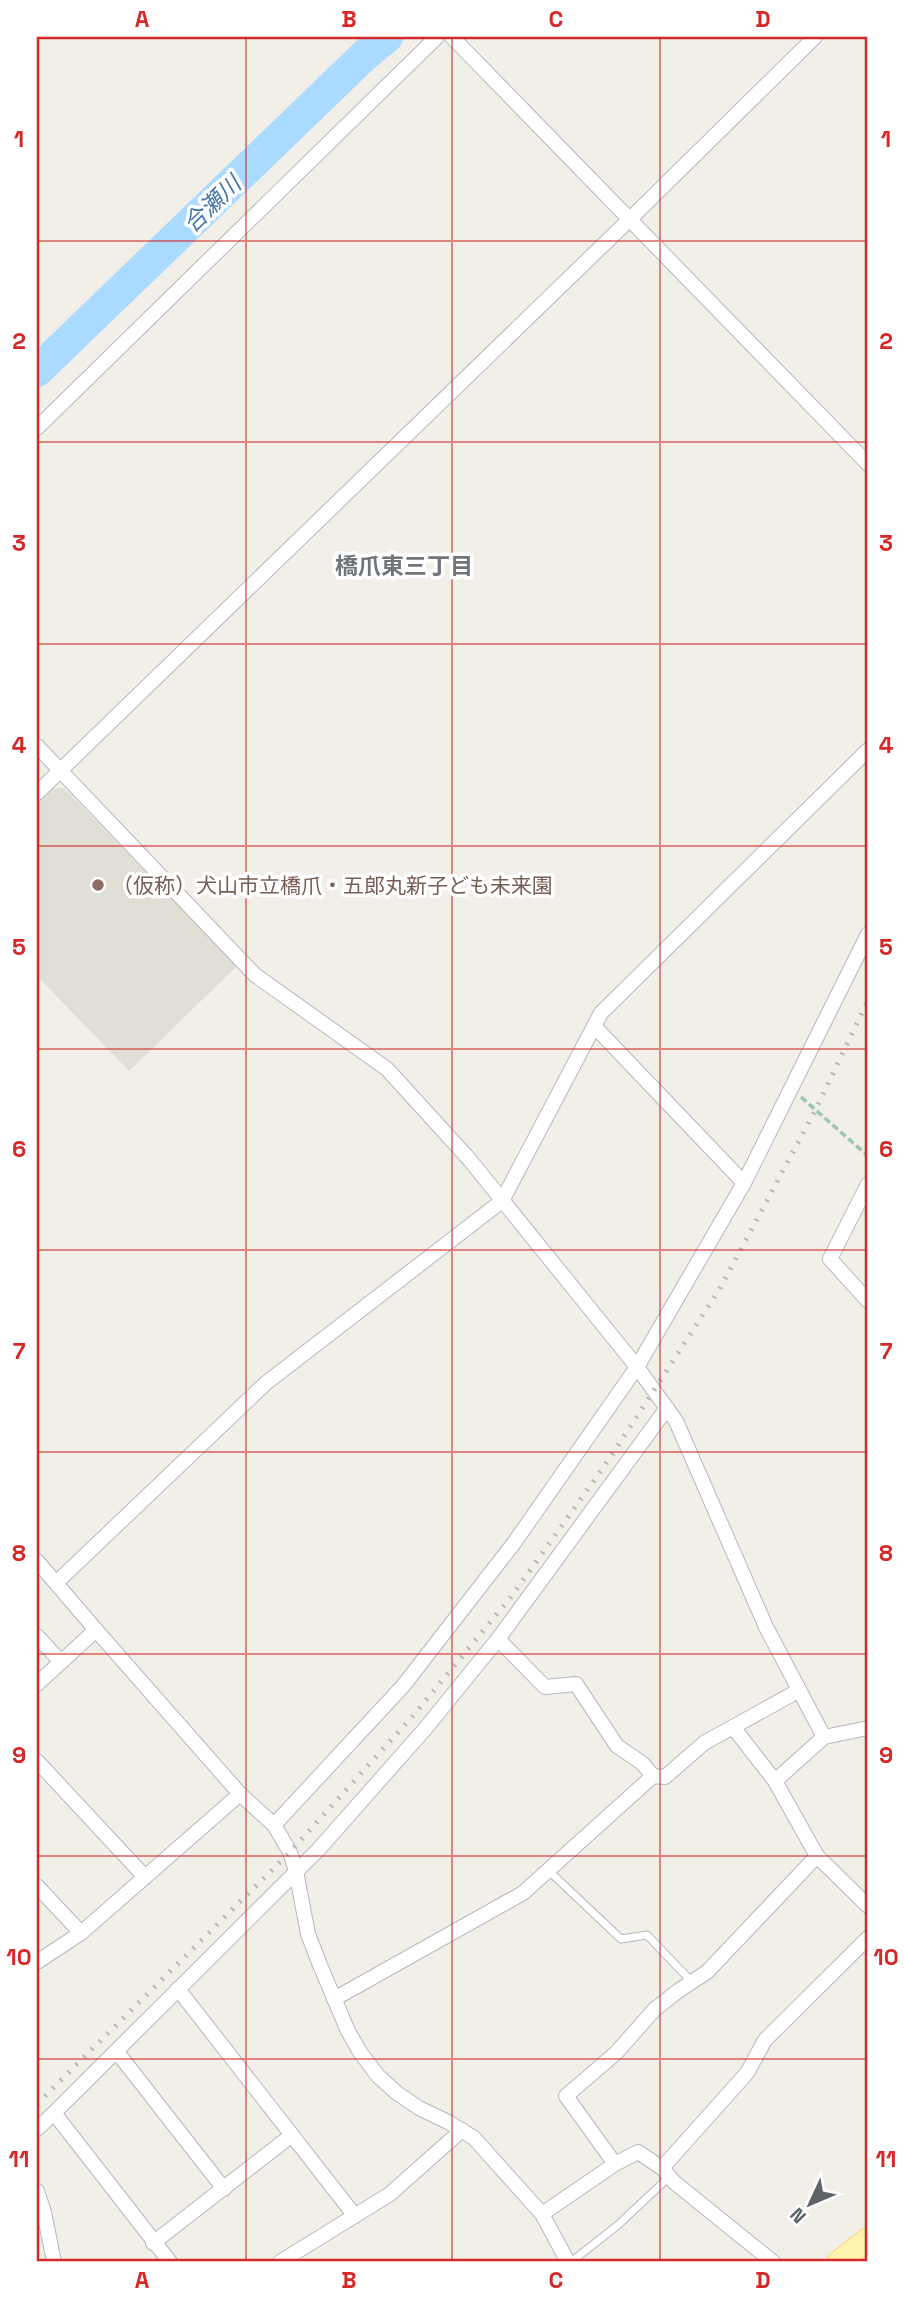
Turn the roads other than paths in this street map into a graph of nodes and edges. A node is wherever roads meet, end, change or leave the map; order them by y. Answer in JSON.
{"nodes":[{"id":1,"x":437,"y":37,"type":"edge"},
{"id":2,"x":452,"y":37,"type":"edge"},
{"id":3,"x":815,"y":37,"type":"edge"},
{"id":4,"x":631,"y":219,"type":"junction"},
{"id":5,"x":37,"y":428,"type":"edge"},
{"id":6,"x":868,"y":464,"type":"edge"},
{"id":7,"x":37,"y":746,"type":"edge"},
{"id":8,"x":868,"y":750,"type":"edge"},
{"id":9,"x":60,"y":769,"type":"junction"},
{"id":10,"x":37,"y":793,"type":"edge"},
{"id":11,"x":868,"y":934,"type":"edge"},
{"id":12,"x":594,"y":1026,"type":"junction"},
{"id":13,"x":744,"y":1183,"type":"junction"},
{"id":14,"x":868,"y":1184,"type":"edge"},
{"id":15,"x":502,"y":1201,"type":"junction"},
{"id":16,"x":868,"y":1301,"type":"edge"},
{"id":17,"x":637,"y":1367,"type":"junction"},
{"id":18,"x":667,"y":1408,"type":"junction"},
{"id":19,"x":37,"y":1561,"type":"edge"},
{"id":20,"x":56,"y":1583,"type":"junction"},
{"id":21,"x":96,"y":1630,"type":"junction"},
{"id":22,"x":37,"y":1636,"type":"edge"},
{"id":23,"x":498,"y":1639,"type":"junction"},
{"id":24,"x":61,"y":1662,"type":"junction"},
{"id":25,"x":37,"y":1684,"type":"edge"},
{"id":26,"x":798,"y":1691,"type":"junction"},
{"id":27,"x":733,"y":1727,"type":"junction"},
{"id":28,"x":868,"y":1728,"type":"edge"},
{"id":29,"x":824,"y":1737,"type":"junction"},
{"id":30,"x":37,"y":1761,"type":"edge"},
{"id":31,"x":653,"y":1776,"type":"junction"},
{"id":32,"x":775,"y":1781,"type":"junction"},
{"id":33,"x":240,"y":1794,"type":"junction"},
{"id":34,"x":274,"y":1825,"type":"junction"},
{"id":35,"x":817,"y":1856,"type":"junction"},
{"id":36,"x":296,"y":1871,"type":"junction"},
{"id":37,"x":549,"y":1871,"type":"junction"},
{"id":38,"x":145,"y":1877,"type":"junction"},
{"id":39,"x":37,"y":1886,"type":"edge"},
{"id":40,"x":868,"y":1906,"type":"edge"},
{"id":41,"x":81,"y":1933,"type":"junction"},
{"id":42,"x":868,"y":1938,"type":"edge"},
{"id":43,"x":37,"y":1962,"type":"edge"},
{"id":44,"x":693,"y":1982,"type":"junction"},
{"id":45,"x":178,"y":1989,"type":"junction"},
{"id":46,"x":334,"y":1998,"type":"junction"},
{"id":47,"x":117,"y":2052,"type":"junction"},
{"id":48,"x":54,"y":2113,"type":"junction"},
{"id":49,"x":37,"y":2129,"type":"edge"},
{"id":50,"x":461,"y":2130,"type":"junction"},
{"id":51,"x":292,"y":2135,"type":"junction"},
{"id":52,"x":615,"y":2164,"type":"junction"},
{"id":53,"x":666,"y":2172,"type":"junction"},
{"id":54,"x":224,"y":2189,"type":"junction"},
{"id":55,"x":37,"y":2191,"type":"edge"},
{"id":56,"x":542,"y":2214,"type":"junction"},
{"id":57,"x":355,"y":2216,"type":"junction"},
{"id":58,"x":868,"y":2239,"type":"edge"},
{"id":59,"x":153,"y":2243,"type":"junction"},
{"id":60,"x":845,"y":2260,"type":"edge"},
{"id":61,"x":54,"y":2262,"type":"edge"},
{"id":62,"x":170,"y":2262,"type":"edge"},
{"id":63,"x":280,"y":2262,"type":"edge"},
{"id":64,"x":568,"y":2262,"type":"edge"},
{"id":65,"x":773,"y":2262,"type":"edge"}],
"edges":[{"from":1,"to":5,"type":"street"},
{"from":2,"to":4,"type":"street"},
{"from":3,"to":4,"type":"street"},
{"from":4,"to":6,"type":"street"},
{"from":4,"to":9,"type":"street"},
{"from":7,"to":9,"type":"street"},
{"from":8,"to":12,"type":"street"},
{"from":9,"to":10,"type":"street"},
{"from":9,"to":15,"type":"street"},
{"from":11,"to":13,"type":"street"},
{"from":12,"to":13,"type":"street"},
{"from":12,"to":15,"type":"street"},
{"from":13,"to":17,"type":"street"},
{"from":14,"to":16,"type":"street"},
{"from":15,"to":17,"type":"street"},
{"from":15,"to":20,"type":"street"},
{"from":17,"to":18,"type":"street"},
{"from":17,"to":34,"type":"street"},
{"from":18,"to":23,"type":"street"},
{"from":18,"to":26,"type":"street"},
{"from":19,"to":20,"type":"street"},
{"from":20,"to":21,"type":"street"},
{"from":21,"to":24,"type":"street"},
{"from":21,"to":33,"type":"street"},
{"from":22,"to":24,"type":"street"},
{"from":23,"to":31,"type":"street"},
{"from":23,"to":36,"type":"street"},
{"from":24,"to":25,"type":"street"},
{"from":26,"to":27,"type":"street"},
{"from":26,"to":29,"type":"street"},
{"from":27,"to":31,"type":"street"},
{"from":27,"to":32,"type":"street"},
{"from":28,"to":29,"type":"street"},
{"from":29,"to":32,"type":"street"},
{"from":30,"to":38,"type":"street"},
{"from":31,"to":37,"type":"street"},
{"from":32,"to":35,"type":"street"},
{"from":33,"to":34,"type":"street"},
{"from":33,"to":38,"type":"street"},
{"from":34,"to":36,"type":"street"},
{"from":35,"to":40,"type":"street"},
{"from":35,"to":44,"type":"street"},
{"from":36,"to":45,"type":"street"},
{"from":36,"to":46,"type":"street"},
{"from":37,"to":44,"type":"lane"},
{"from":37,"to":46,"type":"street"},
{"from":38,"to":41,"type":"street"},
{"from":39,"to":41,"type":"street"},
{"from":41,"to":43,"type":"street"},
{"from":42,"to":53,"type":"street"},
{"from":44,"to":52,"type":"street"},
{"from":45,"to":47,"type":"street"},
{"from":45,"to":51,"type":"street"},
{"from":46,"to":50,"type":"street"},
{"from":47,"to":48,"type":"street"},
{"from":47,"to":54,"type":"street"},
{"from":48,"to":49,"type":"street"},
{"from":48,"to":59,"type":"street"},
{"from":50,"to":56,"type":"street"},
{"from":50,"to":57,"type":"street"},
{"from":51,"to":54,"type":"street"},
{"from":51,"to":57,"type":"street"},
{"from":52,"to":53,"type":"street"},
{"from":52,"to":56,"type":"street"},
{"from":53,"to":64,"type":"lane"},
{"from":53,"to":65,"type":"street"},
{"from":54,"to":59,"type":"street"},
{"from":55,"to":61,"type":"street"},
{"from":56,"to":64,"type":"street"},
{"from":57,"to":63,"type":"street"},
{"from":58,"to":60,"type":"main road"},
{"from":59,"to":62,"type":"street"}]}
